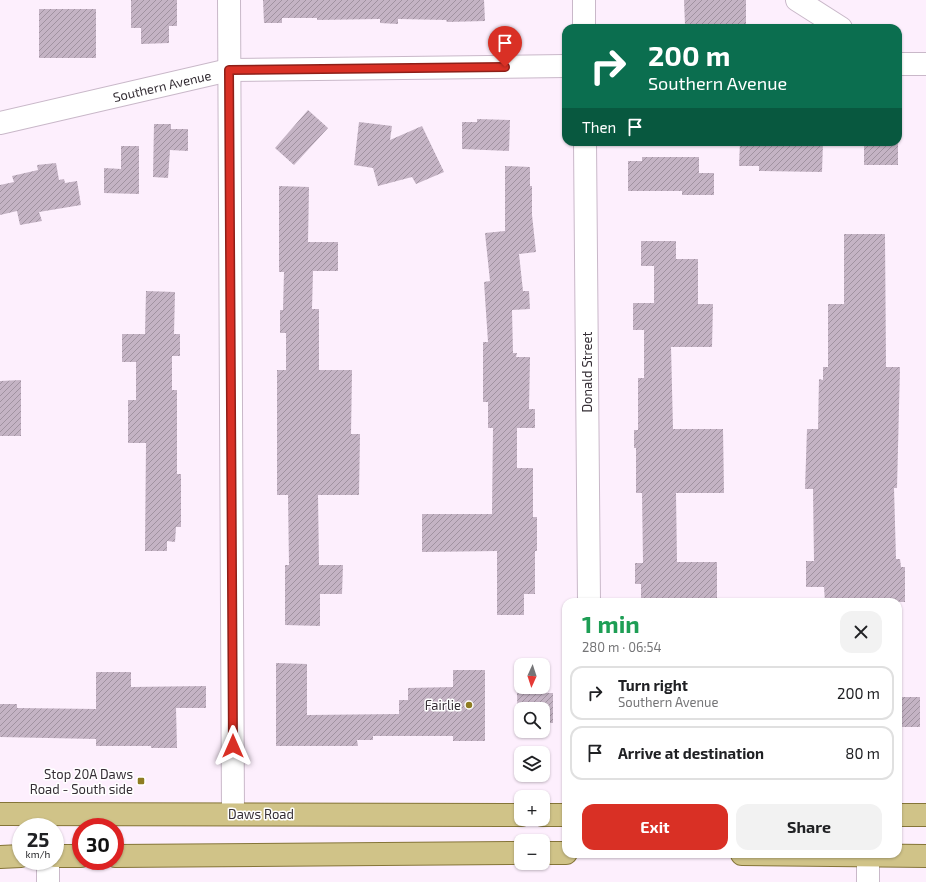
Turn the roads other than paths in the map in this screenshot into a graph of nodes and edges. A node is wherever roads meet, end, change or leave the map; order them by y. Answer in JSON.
{"nodes":[{"id":1,"x":229,"y":0,"type":"edge"},
{"id":2,"x":584,"y":0,"type":"edge"},
{"id":3,"x":797,"y":0,"type":"edge"},
{"id":4,"x":584,"y":24,"type":"edge"},
{"id":5,"x":835,"y":24,"type":"edge"},
{"id":6,"x":902,"y":64,"type":"edge"},
{"id":7,"x":926,"y":64,"type":"edge"},
{"id":8,"x":562,"y":66,"type":"edge"},
{"id":9,"x":229,"y":70,"type":"junction"},
{"id":10,"x":0,"y":123,"type":"edge"},
{"id":11,"x":585,"y":146,"type":"edge"},
{"id":12,"x":589,"y":598,"type":"edge"},
{"id":13,"x":0,"y":814,"type":"edge"},
{"id":14,"x":233,"y":814,"type":"junction"},
{"id":15,"x":514,"y":815,"type":"edge"},
{"id":16,"x":550,"y":815,"type":"edge"},
{"id":17,"x":562,"y":815,"type":"edge"},
{"id":18,"x":902,"y":815,"type":"edge"},
{"id":19,"x":926,"y":815,"type":"edge"},
{"id":20,"x":514,"y":853,"type":"edge"},
{"id":21,"x":550,"y":853,"type":"edge"},
{"id":22,"x":562,"y":853,"type":"edge"},
{"id":23,"x":12,"y":856,"type":"edge"},
{"id":24,"x":124,"y":856,"type":"edge"},
{"id":25,"x":902,"y":856,"type":"edge"},
{"id":26,"x":926,"y":856,"type":"edge"},
{"id":27,"x":0,"y":857,"type":"edge"},
{"id":28,"x":868,"y":858,"type":"edge"},
{"id":29,"x":48,"y":870,"type":"edge"},
{"id":30,"x":48,"y":882,"type":"edge"},
{"id":31,"x":868,"y":882,"type":"edge"}],
"edges":[{"from":1,"to":9,"type":"street"},
{"from":2,"to":4,"type":"street"},
{"from":3,"to":5,"type":"street"},
{"from":6,"to":7,"type":"street"},
{"from":8,"to":9,"type":"street","name":"Southern Avenue"},
{"from":9,"to":10,"type":"street","name":"Southern Avenue"},
{"from":9,"to":14,"type":"street"},
{"from":11,"to":12,"type":"street","name":"Donald Street"},
{"from":13,"to":14,"type":"main road","name":"Daws Road"},
{"from":14,"to":15,"type":"main road","name":"Daws Road"},
{"from":16,"to":17,"type":"main road"},
{"from":18,"to":19,"type":"main road"},
{"from":20,"to":24,"type":"main road"},
{"from":21,"to":22,"type":"main road"},
{"from":23,"to":27,"type":"main road"},
{"from":25,"to":26,"type":"main road"},
{"from":28,"to":31,"type":"street"},
{"from":29,"to":30,"type":"street"}]}
